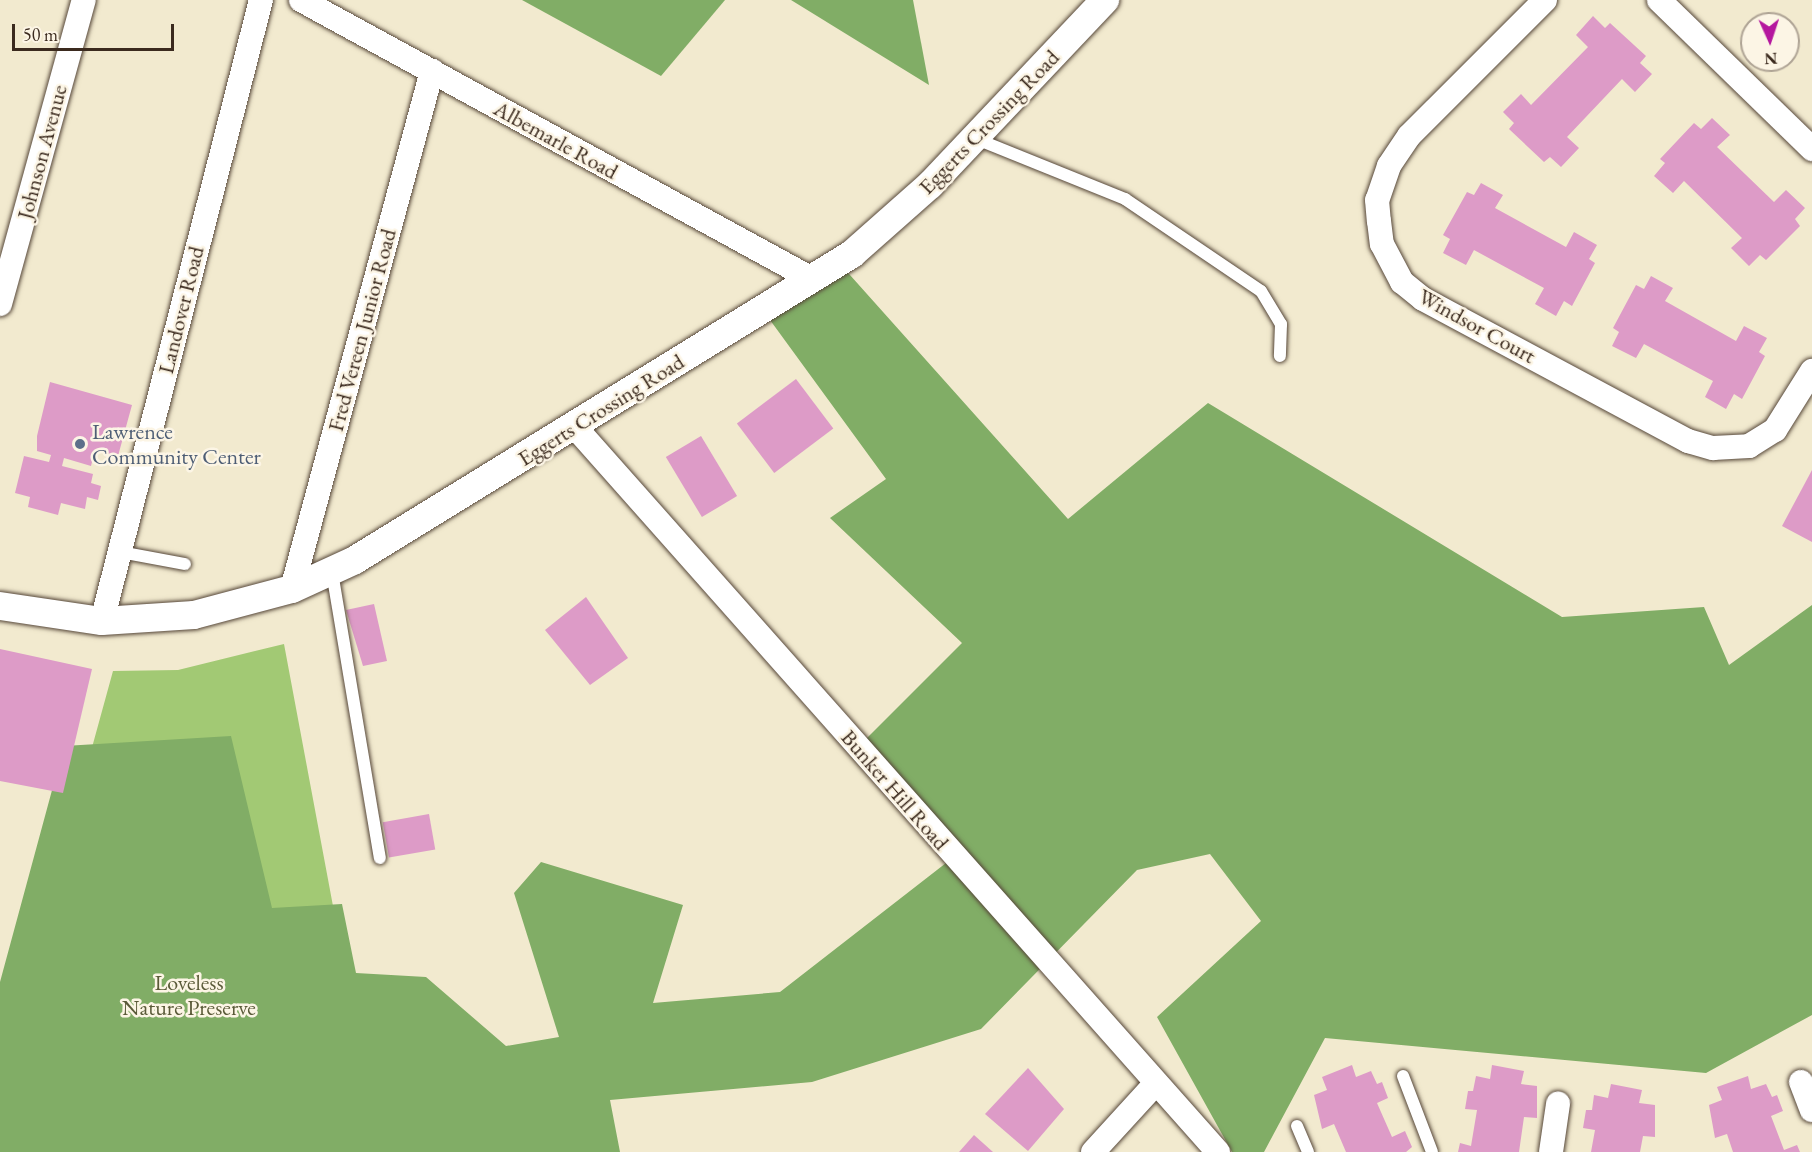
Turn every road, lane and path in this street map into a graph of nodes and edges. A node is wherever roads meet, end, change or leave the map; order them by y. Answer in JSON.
{"nodes":[{"id":1,"x":84,"y":0,"type":"edge"},
{"id":2,"x":261,"y":0,"type":"edge"},
{"id":3,"x":301,"y":0,"type":"edge"},
{"id":4,"x":1105,"y":0,"type":"edge"},
{"id":5,"x":1545,"y":0,"type":"edge"},
{"id":6,"x":1659,"y":0,"type":"edge"},
{"id":7,"x":432,"y":72,"type":"junction"},
{"id":8,"x":973,"y":137,"type":"junction"},
{"id":9,"x":1812,"y":149,"type":"edge"},
{"id":10,"x":812,"y":279,"type":"junction"},
{"id":11,"x":0,"y":304,"type":"edge"},
{"id":12,"x":1280,"y":357,"type":"dead end"},
{"id":13,"x":1812,"y":371,"type":"edge"},
{"id":14,"x":574,"y":427,"type":"junction"},
{"id":15,"x":120,"y":552,"type":"junction"},
{"id":16,"x":185,"y":564,"type":"dead end"},
{"id":17,"x":331,"y":570,"type":"junction"},
{"id":18,"x":292,"y":589,"type":"junction"},
{"id":19,"x":0,"y":606,"type":"edge"},
{"id":20,"x":102,"y":621,"type":"junction"},
{"id":21,"x":380,"y":858,"type":"dead end"},
{"id":22,"x":1403,"y":1076,"type":"dead end"},
{"id":23,"x":1801,"y":1082,"type":"dead end"},
{"id":24,"x":1156,"y":1083,"type":"junction"},
{"id":25,"x":1558,"y":1104,"type":"dead end"},
{"id":26,"x":1812,"y":1110,"type":"edge"},
{"id":27,"x":1297,"y":1126,"type":"dead end"},
{"id":28,"x":1093,"y":1152,"type":"edge"},
{"id":29,"x":1218,"y":1152,"type":"edge"},
{"id":30,"x":1308,"y":1152,"type":"edge"},
{"id":31,"x":1432,"y":1152,"type":"edge"},
{"id":32,"x":1551,"y":1152,"type":"edge"}],
"edges":[{"from":1,"to":11,"type":"street","name":"Johnson Avenue"},
{"from":2,"to":15,"type":"street","name":"Landover Road"},
{"from":3,"to":7,"type":"street","name":"Albemarle Road"},
{"from":4,"to":8,"type":"street","name":"Eggerts Crossing Road"},
{"from":5,"to":13,"type":"street","name":"Windsor Court"},
{"from":6,"to":9,"type":"street"},
{"from":7,"to":10,"type":"street","name":"Albemarle Road"},
{"from":7,"to":18,"type":"street","name":"Fred Vereen Junior Road"},
{"from":8,"to":10,"type":"street","name":"Eggerts Crossing Road"},
{"from":8,"to":12,"type":"lane"},
{"from":10,"to":14,"type":"street","name":"Eggerts Crossing Road"},
{"from":14,"to":17,"type":"street","name":"Eggerts Crossing Road"},
{"from":14,"to":24,"type":"street","name":"Bunker Hill Road"},
{"from":15,"to":16,"type":"lane"},
{"from":15,"to":20,"type":"street","name":"Landover Road"},
{"from":17,"to":18,"type":"street","name":"Eggerts Crossing Road"},
{"from":17,"to":21,"type":"lane"},
{"from":18,"to":20,"type":"street","name":"Eggerts Crossing Road"},
{"from":19,"to":20,"type":"street","name":"Eggerts Crossing Road"},
{"from":22,"to":31,"type":"lane"},
{"from":23,"to":26,"type":"street"},
{"from":24,"to":28,"type":"street"},
{"from":24,"to":29,"type":"street","name":"Bunker Hill Road"},
{"from":25,"to":32,"type":"street"},
{"from":27,"to":30,"type":"lane"}]}
